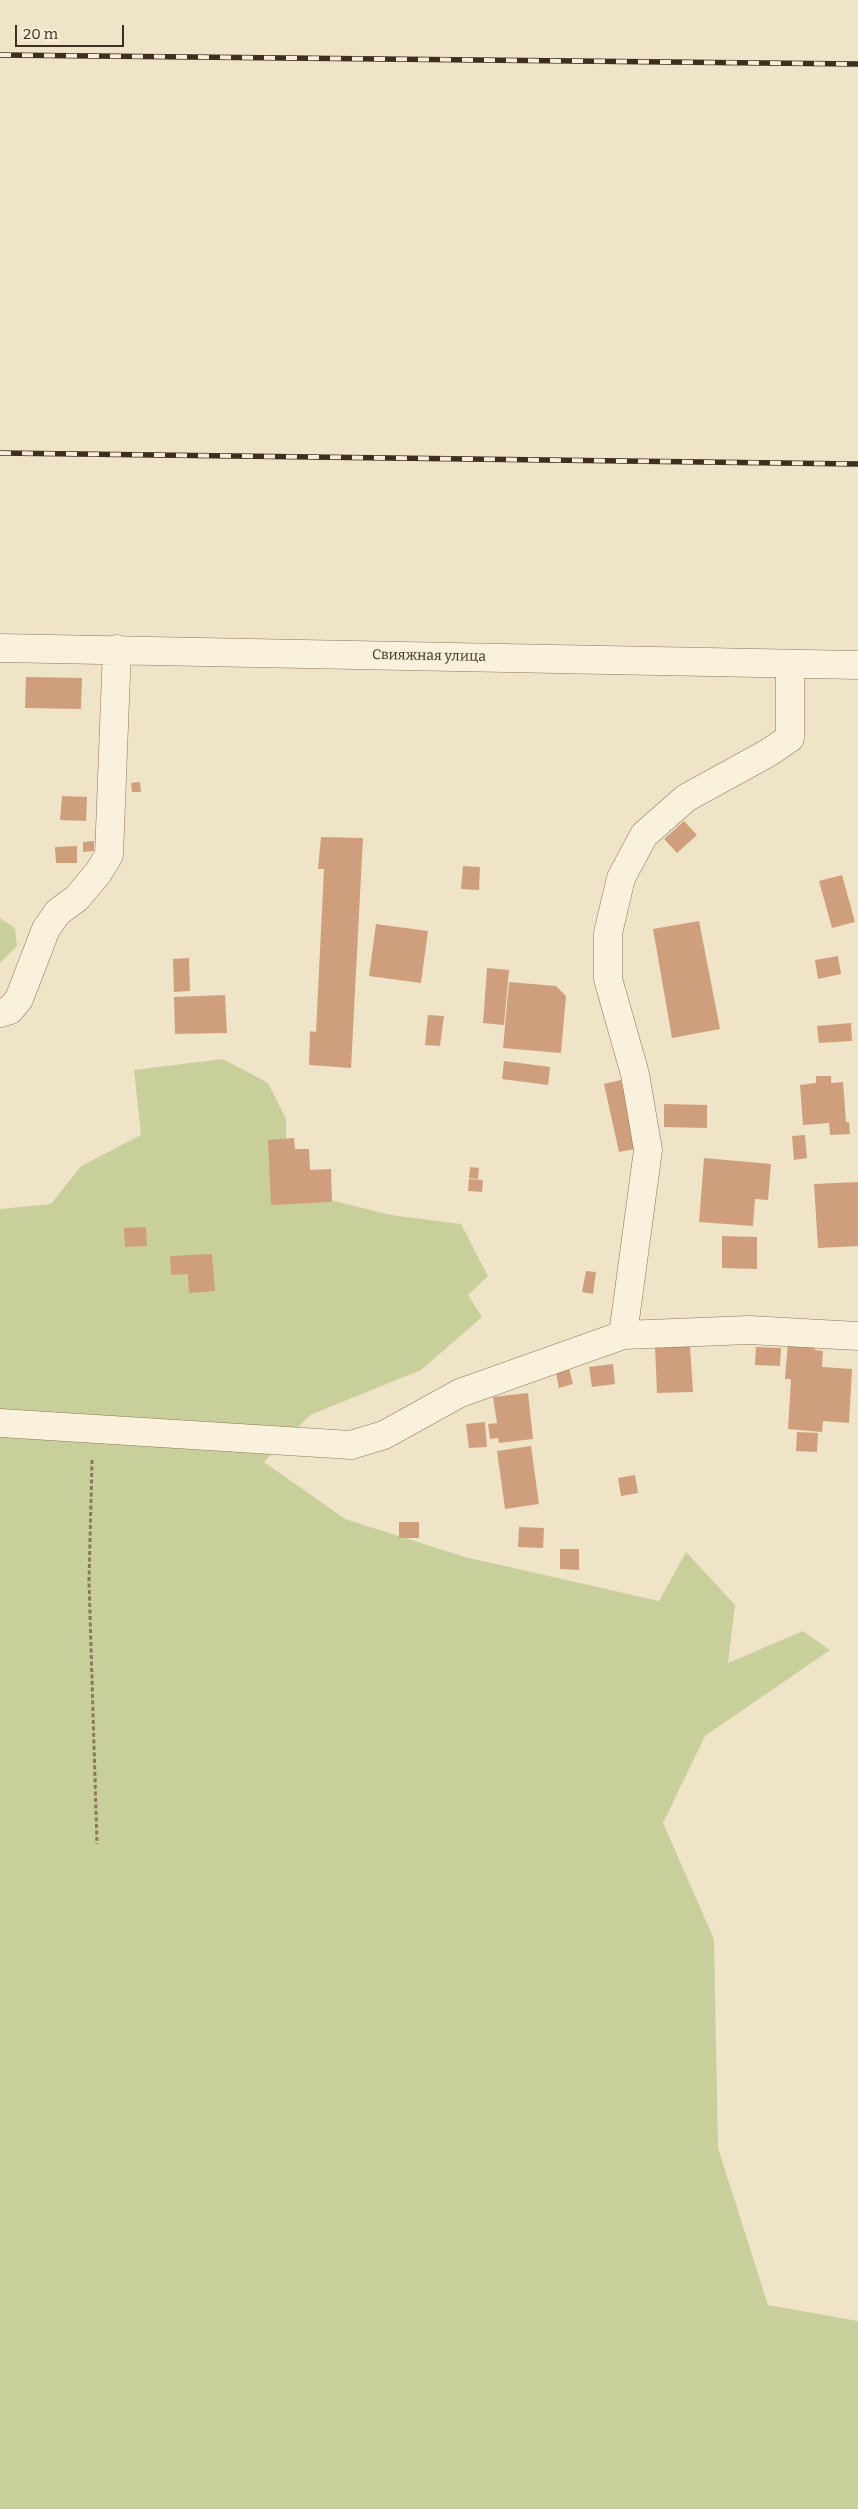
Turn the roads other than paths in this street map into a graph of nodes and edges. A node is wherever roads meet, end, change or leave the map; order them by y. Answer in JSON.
{"nodes":[{"id":1,"x":0,"y":648,"type":"edge"},
{"id":2,"x":117,"y":649,"type":"junction"},
{"id":3,"x":790,"y":665,"type":"junction"},
{"id":4,"x":858,"y":665,"type":"edge"},
{"id":5,"x":0,"y":1013,"type":"edge"},
{"id":6,"x":623,"y":1335,"type":"junction"},
{"id":7,"x":858,"y":1336,"type":"edge"},
{"id":8,"x":0,"y":1423,"type":"edge"}],
"edges":[{"from":1,"to":2,"type":"street","name":"Свияжная улица"},
{"from":2,"to":3,"type":"street","name":"Свияжная улица"},
{"from":2,"to":5,"type":"street"},
{"from":3,"to":4,"type":"street","name":"Свияжная улица"},
{"from":3,"to":6,"type":"street"},
{"from":6,"to":7,"type":"street"},
{"from":6,"to":8,"type":"street"}]}
